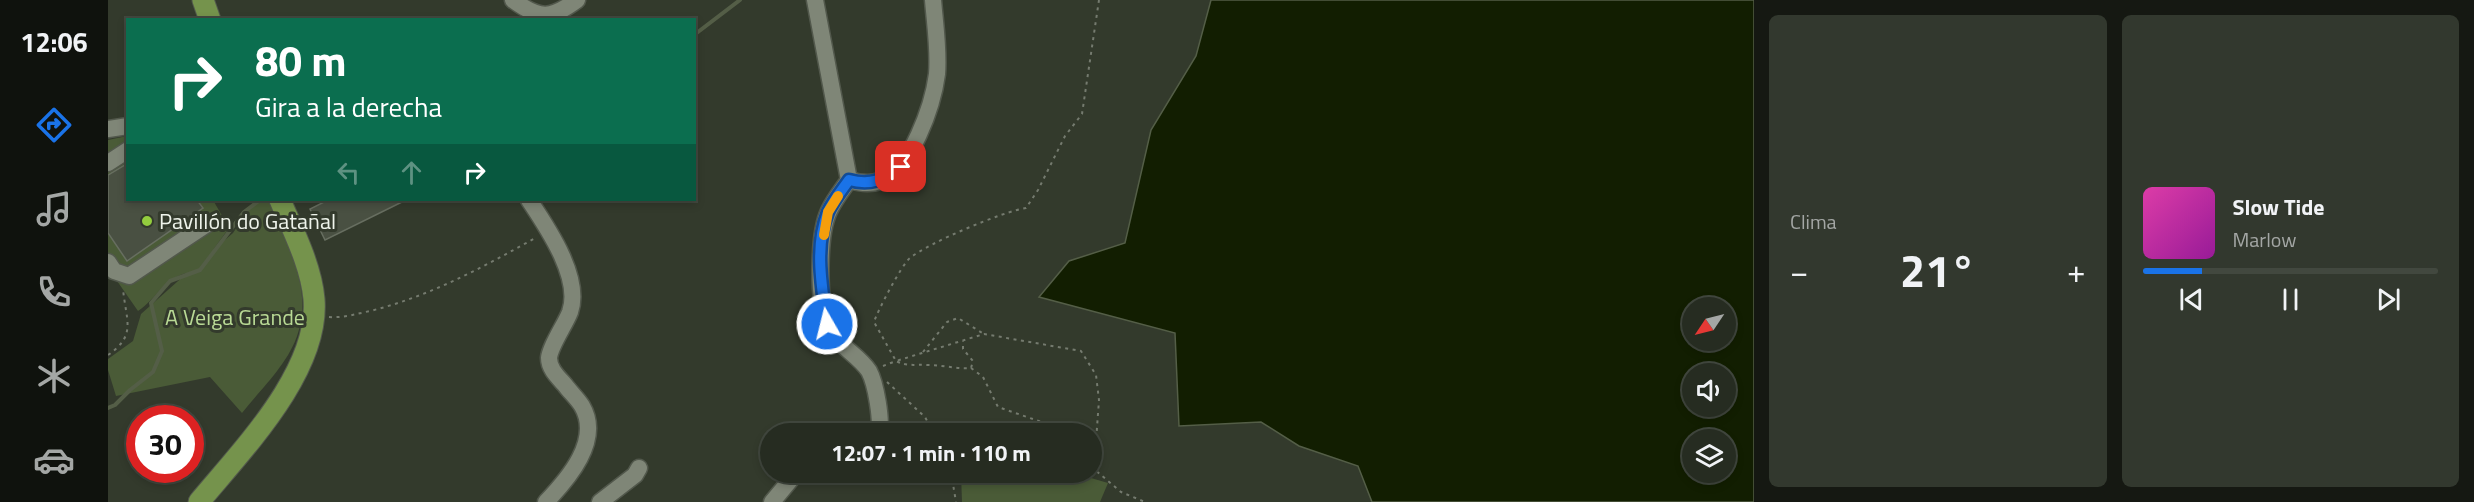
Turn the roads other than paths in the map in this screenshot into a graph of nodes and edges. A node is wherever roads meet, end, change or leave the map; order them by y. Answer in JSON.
{"nodes":[{"id":1,"x":203,"y":0,"type":"edge"},
{"id":2,"x":513,"y":0,"type":"edge"},
{"id":3,"x":577,"y":0,"type":"edge"},
{"id":4,"x":815,"y":0,"type":"edge"},
{"id":5,"x":933,"y":0,"type":"edge"},
{"id":6,"x":556,"y":17,"type":"edge"},
{"id":7,"x":209,"y":18,"type":"edge"},
{"id":8,"x":126,"y":126,"type":"edge"},
{"id":9,"x":108,"y":129,"type":"edge"},
{"id":10,"x":126,"y":151,"type":"edge"},
{"id":11,"x":108,"y":163,"type":"edge"},
{"id":12,"x":849,"y":180,"type":"junction"},
{"id":13,"x":280,"y":201,"type":"edge"},
{"id":14,"x":530,"y":201,"type":"edge"},
{"id":15,"x":210,"y":222,"type":"dead end"},
{"id":16,"x":108,"y":262,"type":"edge"},
{"id":17,"x":882,"y":423,"type":"edge"},
{"id":18,"x":639,"y":468,"type":"dead end"},
{"id":19,"x":788,"y":483,"type":"edge"},
{"id":20,"x":199,"y":502,"type":"edge"},
{"id":21,"x":546,"y":502,"type":"edge"},
{"id":22,"x":600,"y":502,"type":"edge"},
{"id":23,"x":772,"y":502,"type":"edge"}],
"edges":[{"from":1,"to":7,"type":"main road"},
{"from":2,"to":6,"type":"street"},
{"from":3,"to":6,"type":"street"},
{"from":4,"to":12,"type":"street"},
{"from":5,"to":12,"type":"street"},
{"from":8,"to":9,"type":"street"},
{"from":10,"to":11,"type":"street"},
{"from":12,"to":17,"type":"street"},
{"from":13,"to":20,"type":"main road"},
{"from":14,"to":21,"type":"street"},
{"from":15,"to":16,"type":"street"},
{"from":18,"to":22,"type":"street"},
{"from":19,"to":23,"type":"street"}]}
